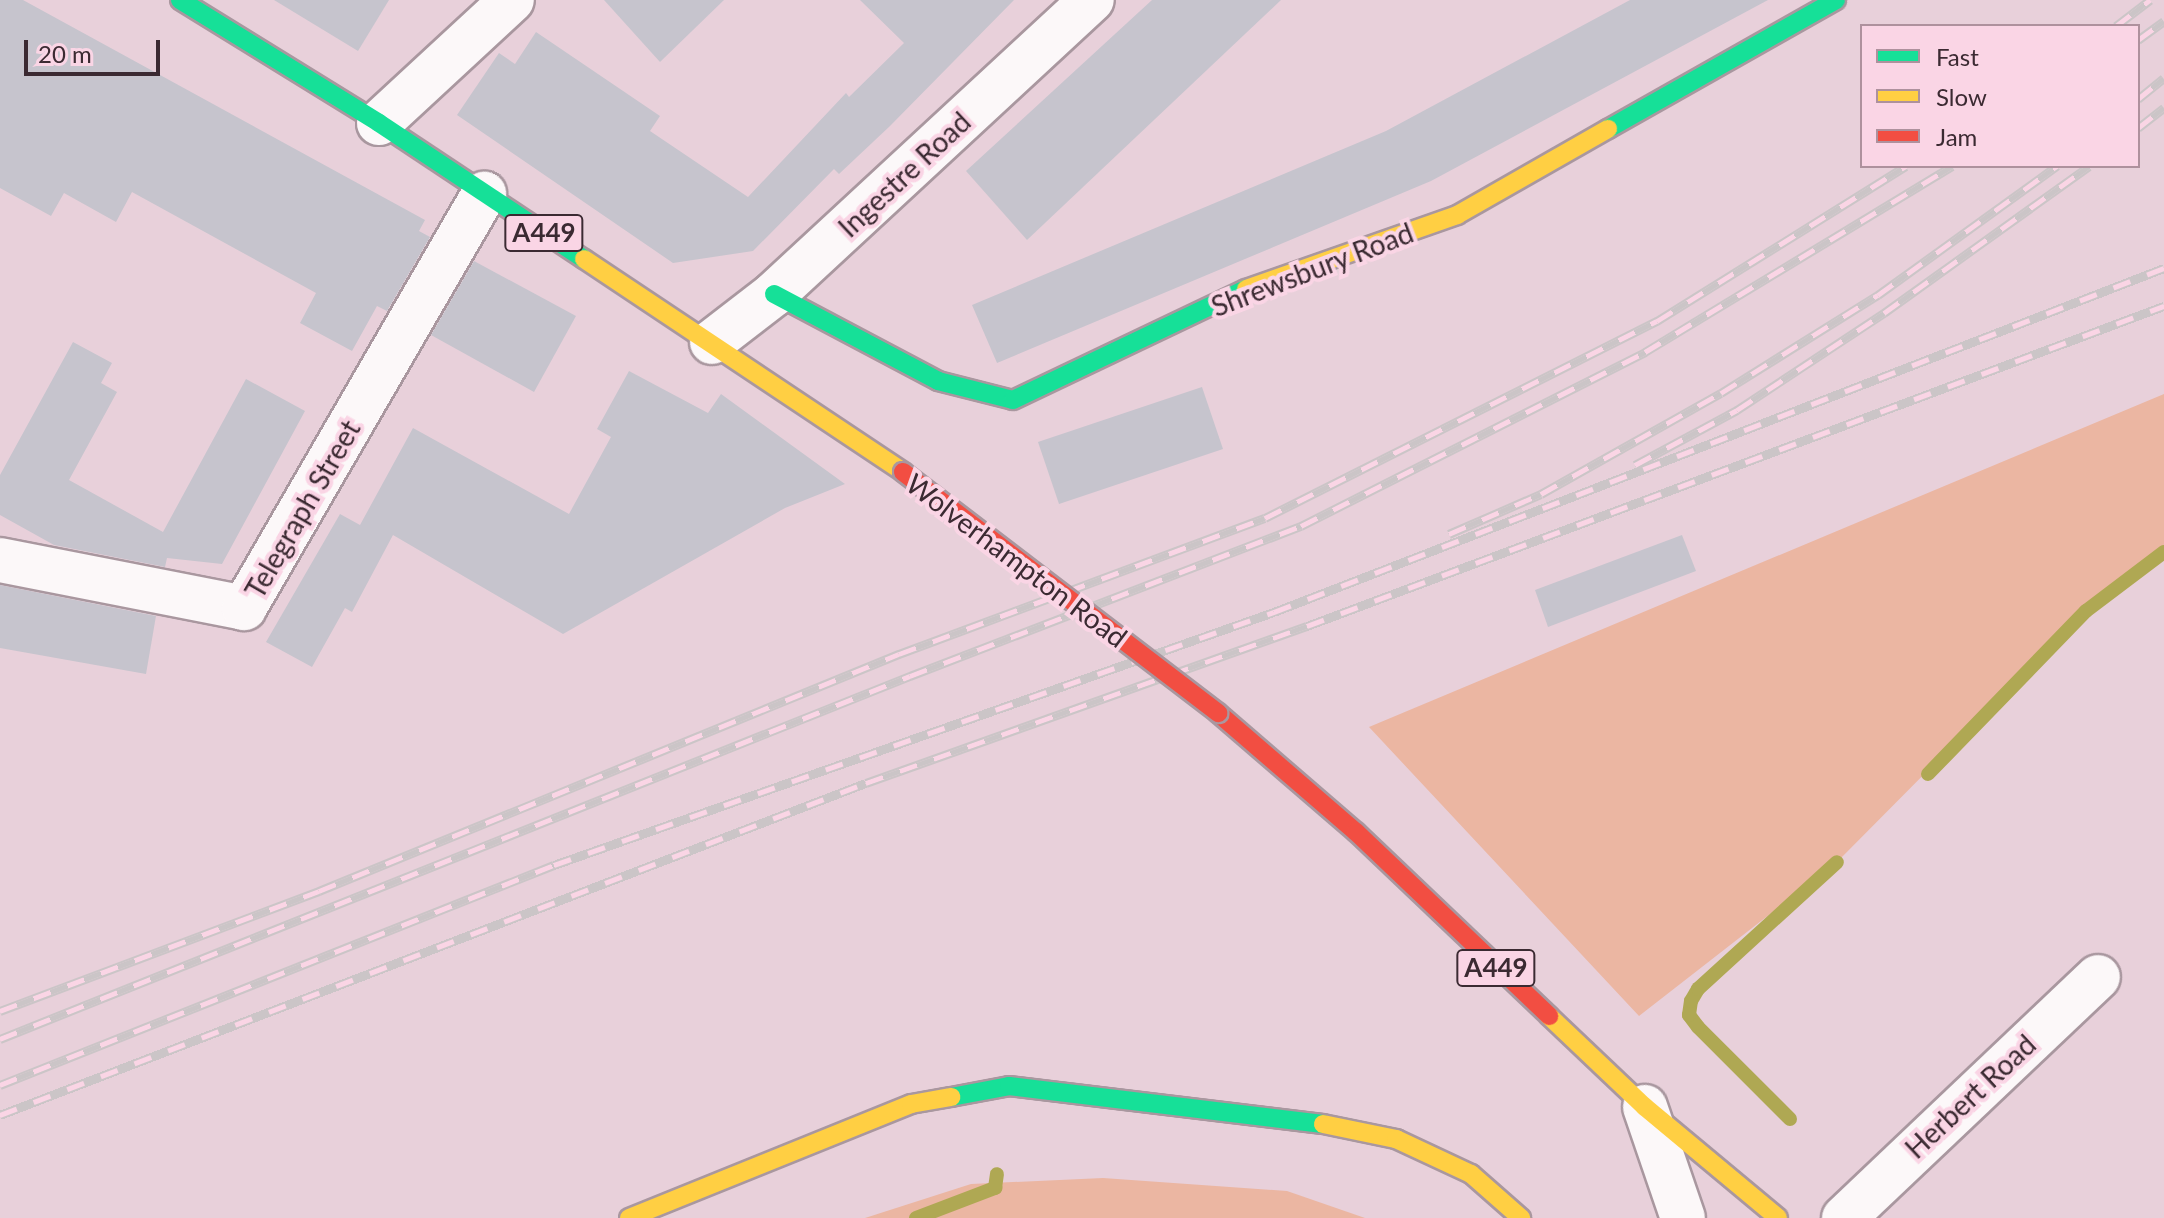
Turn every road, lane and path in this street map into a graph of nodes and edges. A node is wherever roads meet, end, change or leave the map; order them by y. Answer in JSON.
{"nodes":[{"id":1,"x":180,"y":0,"type":"edge"},
{"id":2,"x":512,"y":0,"type":"edge"},
{"id":3,"x":1092,"y":0,"type":"edge"},
{"id":4,"x":1836,"y":0,"type":"edge"},
{"id":5,"x":379,"y":123,"type":"junction"},
{"id":6,"x":484,"y":194,"type":"junction"},
{"id":7,"x":774,"y":294,"type":"junction"},
{"id":8,"x":712,"y":342,"type":"junction"},
{"id":9,"x":0,"y":560,"type":"edge"},
{"id":10,"x":2098,"y":977,"type":"dead end"},
{"id":11,"x":1645,"y":1107,"type":"junction"},
{"id":12,"x":629,"y":1218,"type":"edge"},
{"id":13,"x":1521,"y":1218,"type":"edge"},
{"id":14,"x":1683,"y":1218,"type":"edge"},
{"id":15,"x":1778,"y":1218,"type":"edge"},
{"id":16,"x":1844,"y":1218,"type":"edge"}],
"edges":[{"from":1,"to":5,"type":"main road","name":"Wolverhampton Road","number":"A449"},
{"from":2,"to":5,"type":"street"},
{"from":3,"to":7,"type":"street","name":"Ingestre Road"},
{"from":4,"to":7,"type":"main road","name":"Shrewsbury Road"},
{"from":5,"to":6,"type":"main road","name":"Wolverhampton Road","number":"A449"},
{"from":6,"to":8,"type":"main road","name":"Wolverhampton Road","number":"A449"},
{"from":6,"to":9,"type":"street","name":"Telegraph Street"},
{"from":7,"to":8,"type":"street","name":"Ingestre Road"},
{"from":8,"to":11,"type":"main road","name":"Wolverhampton Road","number":"A449","bridge":true},
{"from":10,"to":16,"type":"street","name":"Herbert Road"},
{"from":11,"to":14,"type":"street"},
{"from":11,"to":15,"type":"main road","name":"Wolverhampton Road","number":"A449"},
{"from":12,"to":13,"type":"main road"}]}
